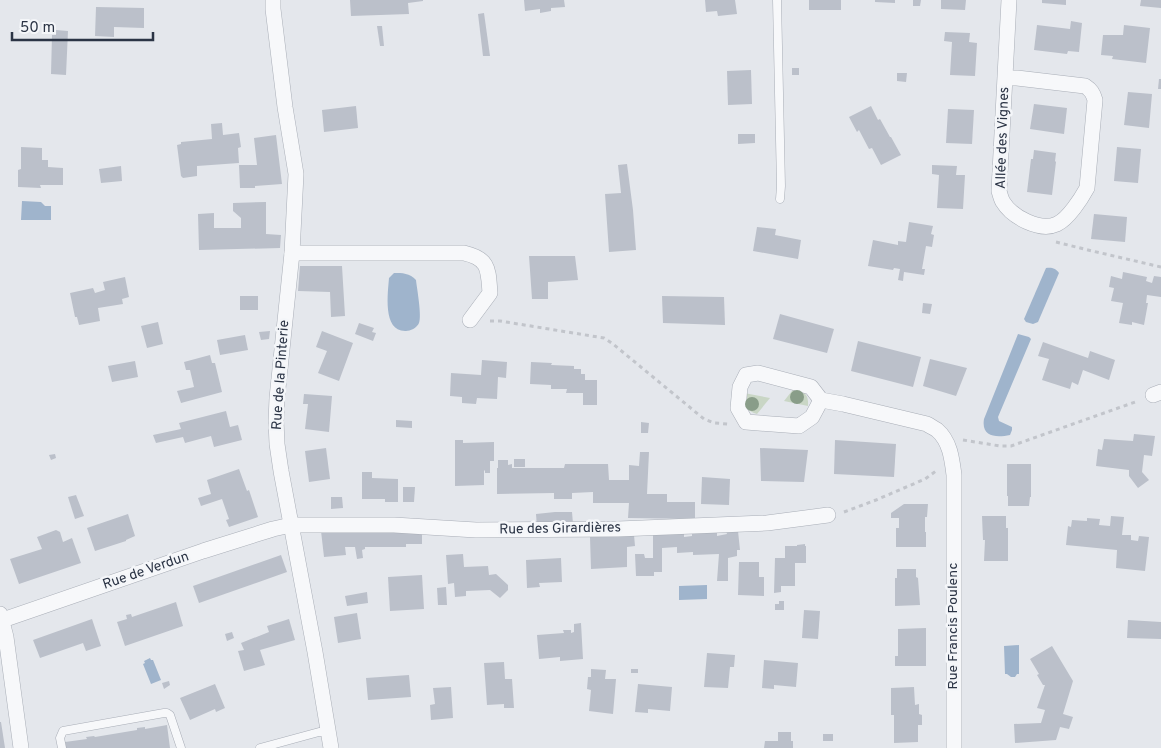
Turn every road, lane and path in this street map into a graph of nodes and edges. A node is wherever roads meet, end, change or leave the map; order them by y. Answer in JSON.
{"nodes":[{"id":1,"x":273,"y":0,"type":"edge"},
{"id":2,"x":777,"y":0,"type":"edge"},
{"id":3,"x":1009,"y":0,"type":"edge"},
{"id":4,"x":1006,"y":78,"type":"junction"},
{"id":5,"x":780,"y":199,"type":"dead end"},
{"id":6,"x":1051,"y":226,"type":"junction"},
{"id":7,"x":292,"y":253,"type":"junction"},
{"id":8,"x":1161,"y":267,"type":"edge"},
{"id":9,"x":470,"y":320,"type":"joint"},
{"id":10,"x":1157,"y":394,"type":"edge"},
{"id":11,"x":821,"y":400,"type":"junction"},
{"id":12,"x":746,"y":422,"type":"junction"},
{"id":13,"x":950,"y":451,"type":"junction"},
{"id":14,"x":828,"y":516,"type":"joint"},
{"id":15,"x":291,"y":525,"type":"junction"},
{"id":16,"x":1,"y":619,"type":"edge"},
{"id":17,"x":329,"y":732,"type":"junction"},
{"id":18,"x":21,"y":748,"type":"edge"},
{"id":19,"x":62,"y":748,"type":"edge"},
{"id":20,"x":182,"y":748,"type":"edge"},
{"id":21,"x":260,"y":748,"type":"edge"},
{"id":22,"x":331,"y":748,"type":"edge"},
{"id":23,"x":954,"y":748,"type":"edge"}],
"edges":[{"from":1,"to":7,"type":"street","name":"Rue de la Pinterie"},
{"from":2,"to":5,"type":"lane"},
{"from":3,"to":4,"type":"street","name":"Allée des Vignes"},
{"from":4,"to":6,"type":"street","name":"Allée des Vignes"},
{"from":4,"to":6,"type":"street","name":"Allée des Vignes"},
{"from":6,"to":8,"type":"path"},
{"from":7,"to":9,"type":"street"},
{"from":7,"to":15,"type":"street","name":"Rue de la Pinterie"},
{"from":9,"to":12,"type":"path"},
{"from":10,"to":13,"type":"path"},
{"from":11,"to":12,"type":"street"},
{"from":11,"to":12,"type":"street"},
{"from":11,"to":13,"type":"street"},
{"from":13,"to":14,"type":"path"},
{"from":13,"to":23,"type":"street","name":"Rue Francis Poulenc"},
{"from":14,"to":15,"type":"street","name":"Rue des Girardières"},
{"from":15,"to":16,"type":"street","name":"Rue de Verdun"},
{"from":15,"to":17,"type":"street","name":"Rue de la Pinterie"},
{"from":16,"to":18,"type":"street","name":"Rue de Verdun"},
{"from":17,"to":21,"type":"lane"},
{"from":17,"to":22,"type":"street","name":"Rue de la Pinterie"},
{"from":19,"to":20,"type":"lane"}]}
